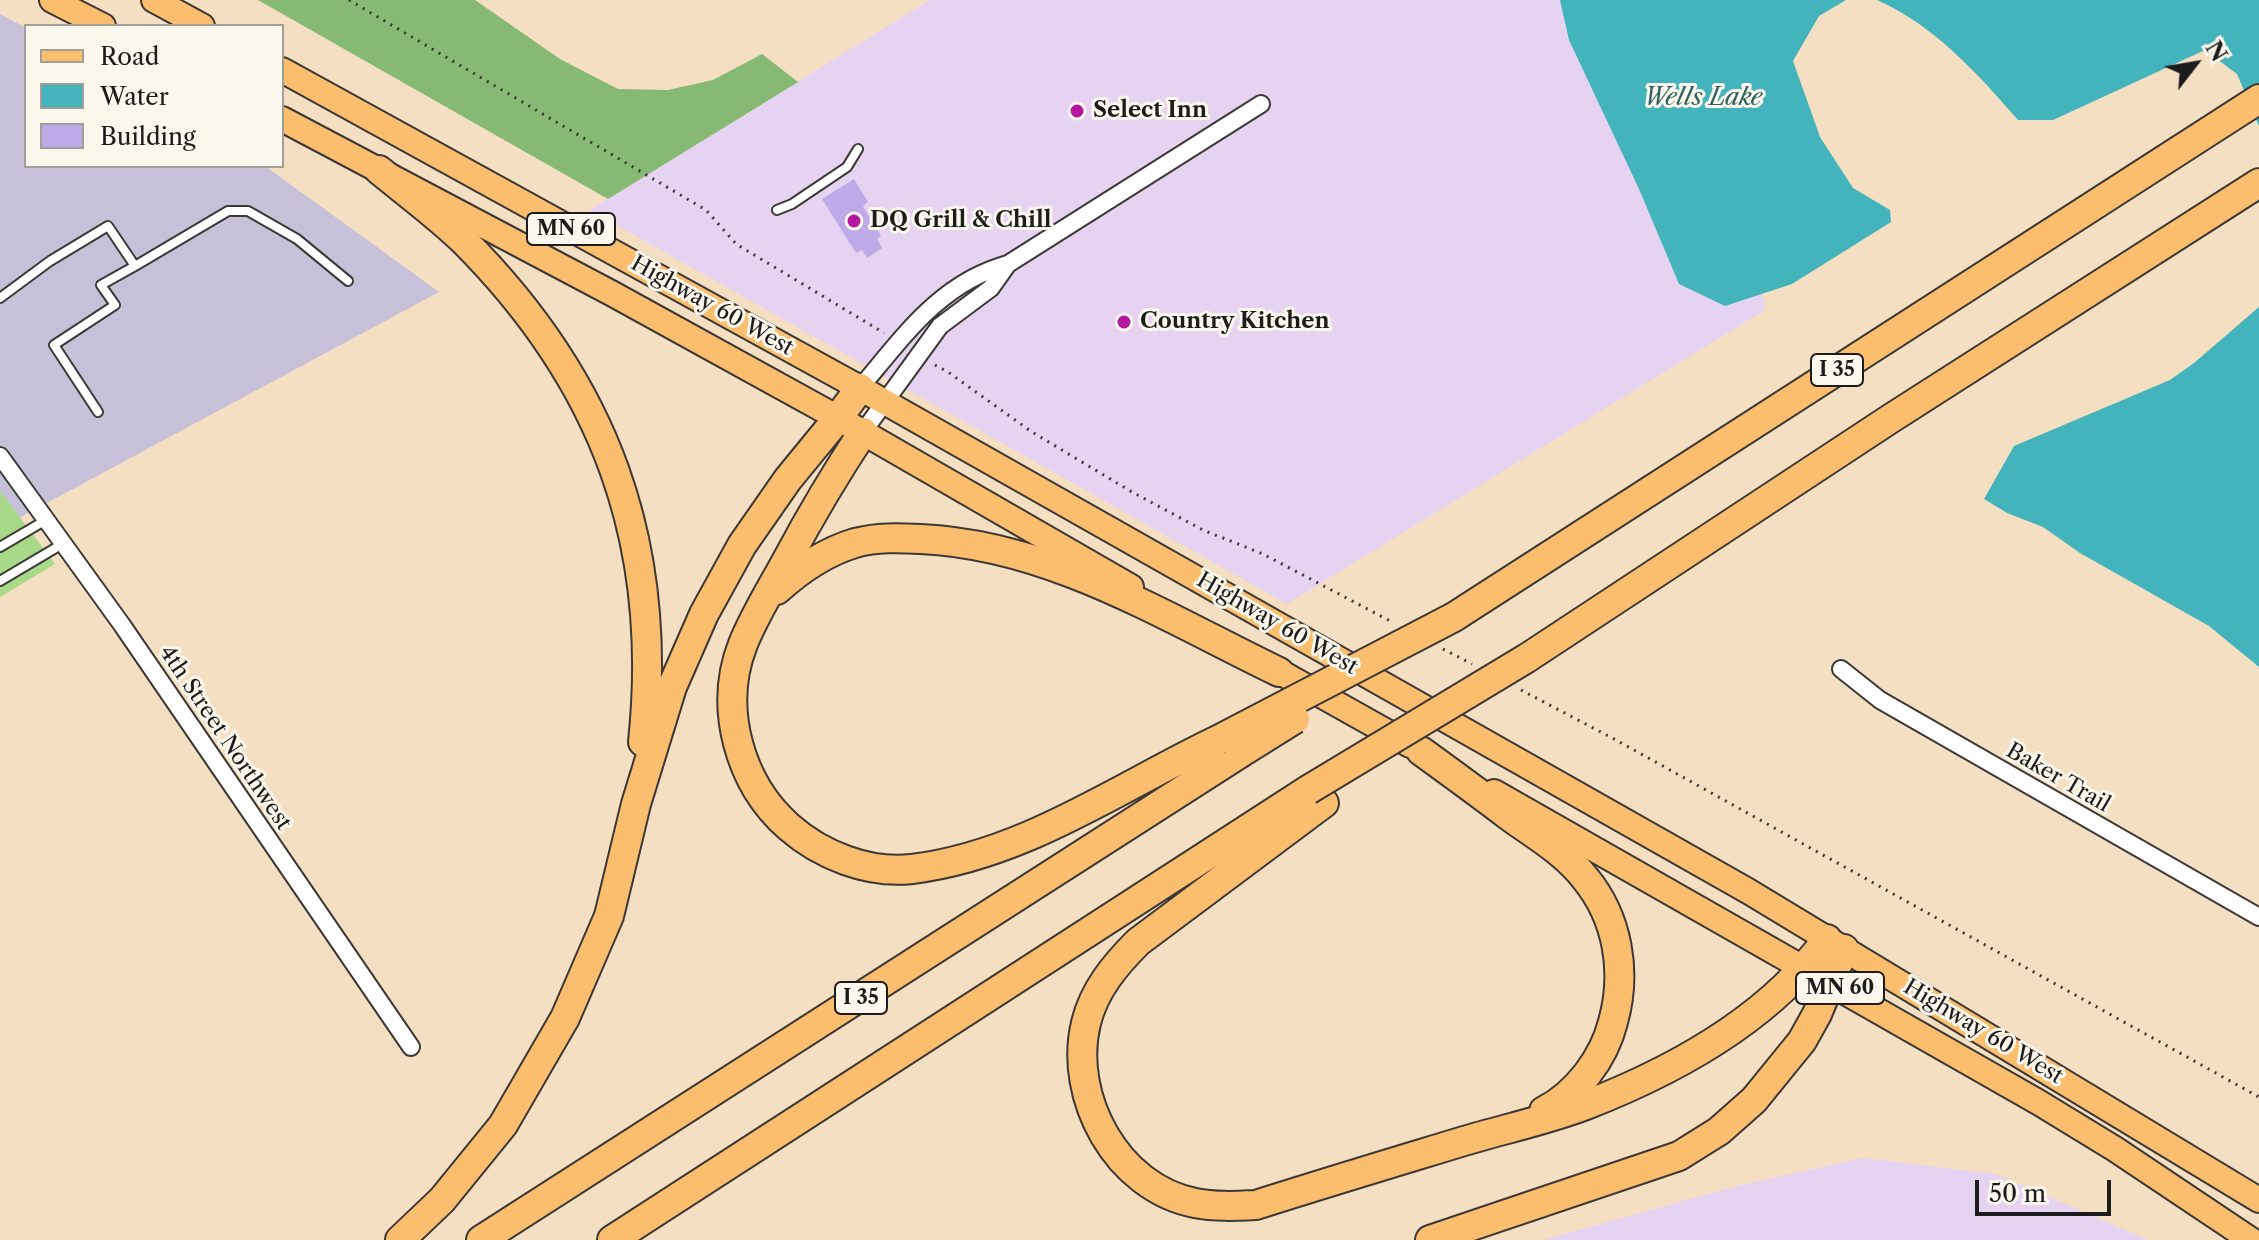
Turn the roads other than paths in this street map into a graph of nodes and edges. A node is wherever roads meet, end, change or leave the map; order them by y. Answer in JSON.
{"nodes":[{"id":1,"x":52,"y":0,"type":"edge"},
{"id":2,"x":154,"y":0,"type":"edge"},
{"id":3,"x":99,"y":24,"type":"edge"},
{"id":4,"x":198,"y":24,"type":"edge"},
{"id":5,"x":284,"y":71,"type":"edge"},
{"id":6,"x":2259,"y":99,"type":"edge"},
{"id":7,"x":1261,"y":104,"type":"dead end"},
{"id":8,"x":284,"y":120,"type":"edge"},
{"id":9,"x":858,"y":149,"type":"dead end"},
{"id":10,"x":379,"y":170,"type":"junction"},
{"id":11,"x":2258,"y":184,"type":"edge"},
{"id":12,"x":777,"y":210,"type":"dead end"},
{"id":13,"x":1008,"y":264,"type":"junction"},
{"id":14,"x":135,"y":266,"type":"junction"},
{"id":15,"x":348,"y":281,"type":"dead end"},
{"id":16,"x":0,"y":298,"type":"edge"},
{"id":17,"x":860,"y":388,"type":"junction"},
{"id":18,"x":885,"y":402,"type":"junction"},
{"id":19,"x":98,"y":412,"type":"dead end"},
{"id":20,"x":850,"y":425,"type":"junction"},
{"id":21,"x":0,"y":456,"type":"edge"},
{"id":22,"x":47,"y":520,"type":"junction"},
{"id":23,"x":64,"y":543,"type":"junction"},
{"id":24,"x":0,"y":547,"type":"edge"},
{"id":25,"x":0,"y":581,"type":"edge"},
{"id":26,"x":759,"y":612,"type":"junction"},
{"id":27,"x":1841,"y":669,"type":"dead end"},
{"id":28,"x":1279,"y":672,"type":"junction"},
{"id":29,"x":1229,"y":747,"type":"junction"},
{"id":30,"x":1421,"y":751,"type":"junction"},
{"id":31,"x":1316,"y":797,"type":"junction"},
{"id":32,"x":636,"y":804,"type":"junction"},
{"id":33,"x":2259,"y":917,"type":"edge"},
{"id":34,"x":1836,"y":944,"type":"junction"},
{"id":35,"x":1806,"y":968,"type":"junction"},
{"id":36,"x":1831,"y":982,"type":"junction"},
{"id":37,"x":411,"y":1047,"type":"dead end"},
{"id":38,"x":1515,"y":1126,"type":"junction"},
{"id":39,"x":2259,"y":1200,"type":"edge"},
{"id":40,"x":400,"y":1240,"type":"edge"},
{"id":41,"x":481,"y":1240,"type":"edge"},
{"id":42,"x":612,"y":1240,"type":"edge"},
{"id":43,"x":1430,"y":1240,"type":"edge"},
{"id":44,"x":2251,"y":1240,"type":"edge"}],
"edges":[{"from":1,"to":3,"type":"main road"},
{"from":2,"to":4,"type":"main road"},
{"from":5,"to":17,"type":"main road","name":"Highway 60 West","number":"MN 60"},
{"from":6,"to":29,"type":"highway","number":"I 35","bridge":true},
{"from":7,"to":13,"type":"street"},
{"from":8,"to":10,"type":"main road","name":"Highway 60 West","number":"MN 60"},
{"from":9,"to":12,"type":"lane"},
{"from":10,"to":20,"type":"main road","name":"Highway 60 West","number":"MN 60"},
{"from":10,"to":32,"type":"highway"},
{"from":11,"to":31,"type":"highway","bridge":true},
{"from":13,"to":17,"type":"street"},
{"from":13,"to":18,"type":"street"},
{"from":14,"to":15,"type":"lane"},
{"from":14,"to":16,"type":"lane"},
{"from":14,"to":19,"type":"lane"},
{"from":17,"to":18,"type":"main road","name":"Highway 60 West","number":"MN 60"},
{"from":17,"to":20,"type":"highway"},
{"from":18,"to":20,"type":"street"},
{"from":18,"to":34,"type":"main road","name":"Highway 60 West","number":"MN 60"},
{"from":20,"to":26,"type":"highway"},
{"from":20,"to":28,"type":"main road","name":"Highway 60 West","number":"MN 60"},
{"from":20,"to":32,"type":"highway"},
{"from":21,"to":22,"type":"street","name":"4th Street Northwest"},
{"from":22,"to":23,"type":"street","name":"4th Street Northwest"},
{"from":22,"to":24,"type":"lane"},
{"from":23,"to":25,"type":"lane"},
{"from":23,"to":37,"type":"street","name":"4th Street Northwest"},
{"from":26,"to":28,"type":"highway"},
{"from":26,"to":29,"type":"highway"},
{"from":27,"to":33,"type":"street","name":"Baker Trail"},
{"from":28,"to":30,"type":"main road","name":"Highway 60 West","number":"MN 60"},
{"from":29,"to":41,"type":"highway","number":"I 35"},
{"from":30,"to":35,"type":"main road","name":"Highway 60 West","number":"MN 60"},
{"from":30,"to":38,"type":"highway"},
{"from":31,"to":38,"type":"highway"},
{"from":31,"to":42,"type":"highway"},
{"from":32,"to":40,"type":"highway"},
{"from":34,"to":35,"type":"highway"},
{"from":34,"to":36,"type":"highway"},
{"from":34,"to":39,"type":"main road","name":"Highway 60 West","number":"MN 60"},
{"from":35,"to":36,"type":"main road","name":"Highway 60 West","number":"MN 60"},
{"from":35,"to":38,"type":"highway"},
{"from":36,"to":43,"type":"highway"},
{"from":36,"to":44,"type":"main road","name":"Highway 60 West","number":"MN 60"}]}
